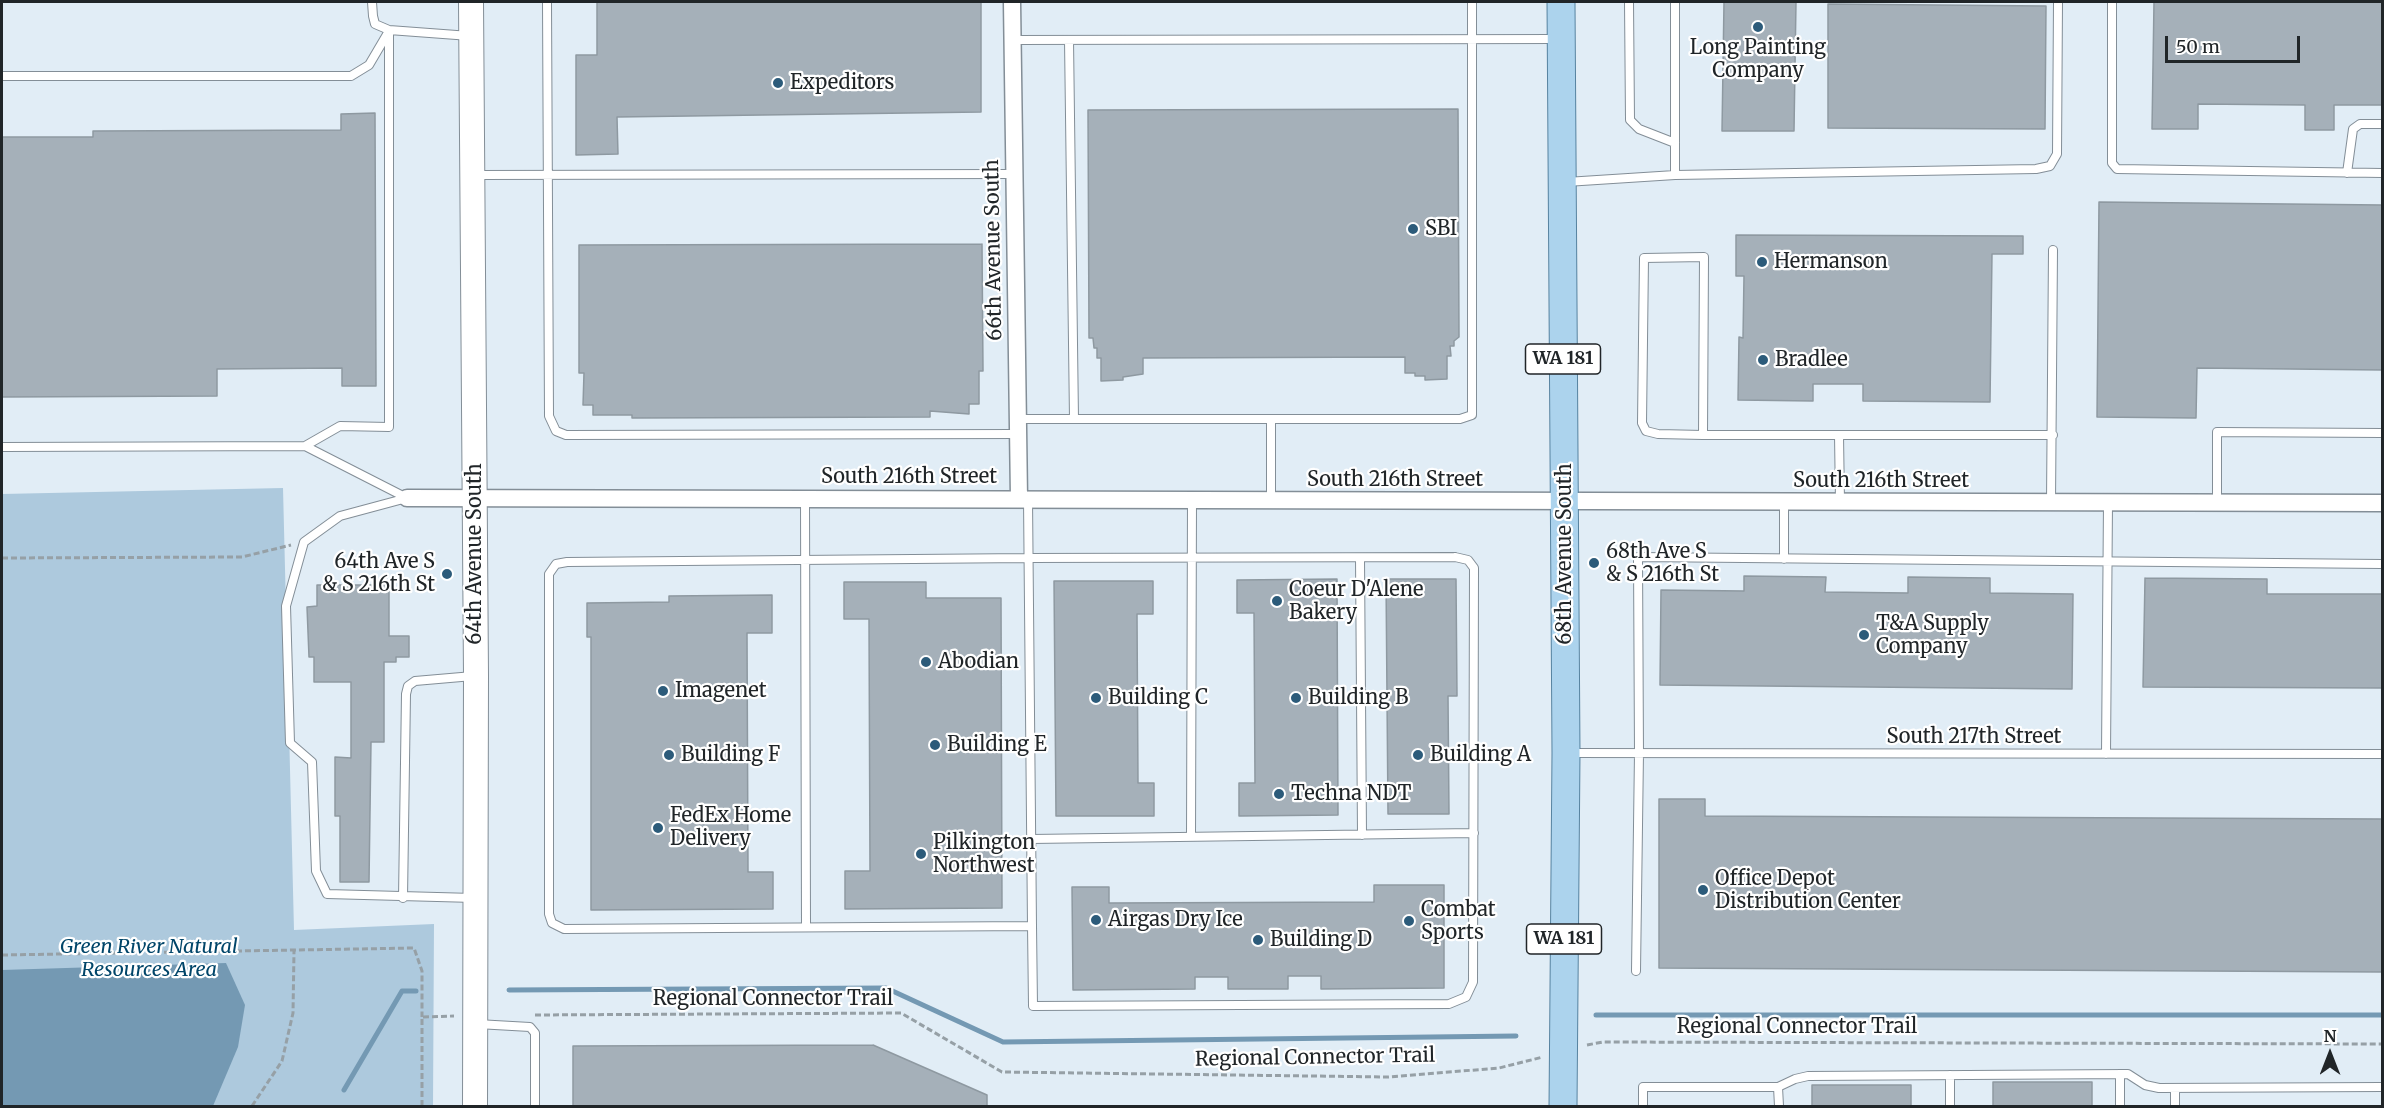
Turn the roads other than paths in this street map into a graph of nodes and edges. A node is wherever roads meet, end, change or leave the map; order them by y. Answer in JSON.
{"nodes":[{"id":1,"x":372,"y":2,"type":"edge"},
{"id":2,"x":471,"y":2,"type":"edge"},
{"id":3,"x":547,"y":2,"type":"edge"},
{"id":4,"x":1012,"y":2,"type":"edge"},
{"id":5,"x":1472,"y":2,"type":"edge"},
{"id":6,"x":1561,"y":2,"type":"edge"},
{"id":7,"x":1629,"y":2,"type":"edge"},
{"id":8,"x":1675,"y":2,"type":"edge"},
{"id":9,"x":2058,"y":2,"type":"edge"},
{"id":10,"x":2112,"y":2,"type":"edge"},
{"id":11,"x":389,"y":30,"type":"junction"},
{"id":12,"x":471,"y":36,"type":"junction"},
{"id":13,"x":1070,"y":39,"type":"junction"},
{"id":14,"x":1472,"y":39,"type":"junction"},
{"id":15,"x":1561,"y":39,"type":"junction"},
{"id":16,"x":1012,"y":40,"type":"junction"},
{"id":17,"x":2,"y":76,"type":"edge"},
{"id":18,"x":2382,"y":124,"type":"edge"},
{"id":19,"x":1675,"y":143,"type":"junction"},
{"id":20,"x":2347,"y":173,"type":"junction"},
{"id":21,"x":2382,"y":173,"type":"edge"},
{"id":22,"x":1014,"y":174,"type":"junction"},
{"id":23,"x":547,"y":175,"type":"junction"},
{"id":24,"x":1675,"y":175,"type":"junction"},
{"id":25,"x":472,"y":176,"type":"junction"},
{"id":26,"x":1562,"y":182,"type":"junction"},
{"id":27,"x":2053,"y":250,"type":"dead end"},
{"id":28,"x":1074,"y":419,"type":"junction"},
{"id":29,"x":1271,"y":419,"type":"junction"},
{"id":30,"x":1018,"y":427,"type":"junction"},
{"id":31,"x":2382,"y":433,"type":"edge"},
{"id":32,"x":1703,"y":435,"type":"junction"},
{"id":33,"x":1839,"y":435,"type":"junction"},
{"id":34,"x":2053,"y":435,"type":"junction"},
{"id":35,"x":305,"y":446,"type":"junction"},
{"id":36,"x":2,"y":447,"type":"edge"},
{"id":37,"x":407,"y":498,"type":"junction"},
{"id":38,"x":475,"y":498,"type":"junction"},
{"id":39,"x":805,"y":498,"type":"junction"},
{"id":40,"x":1023,"y":498,"type":"junction"},
{"id":41,"x":1192,"y":499,"type":"junction"},
{"id":42,"x":1271,"y":500,"type":"junction"},
{"id":43,"x":1564,"y":502,"type":"junction"},
{"id":44,"x":1784,"y":502,"type":"junction"},
{"id":45,"x":1840,"y":502,"type":"junction"},
{"id":46,"x":2051,"y":502,"type":"junction"},
{"id":47,"x":2108,"y":503,"type":"junction"},
{"id":48,"x":2217,"y":503,"type":"junction"},
{"id":49,"x":2382,"y":503,"type":"edge"},
{"id":50,"x":1028,"y":558,"type":"junction"},
{"id":51,"x":1192,"y":558,"type":"junction"},
{"id":52,"x":1360,"y":558,"type":"junction"},
{"id":53,"x":1784,"y":559,"type":"junction"},
{"id":54,"x":805,"y":560,"type":"junction"},
{"id":55,"x":2108,"y":562,"type":"junction"},
{"id":56,"x":2382,"y":564,"type":"edge"},
{"id":57,"x":476,"y":676,"type":"junction"},
{"id":58,"x":1566,"y":753,"type":"junction"},
{"id":59,"x":1639,"y":753,"type":"junction"},
{"id":60,"x":2106,"y":754,"type":"junction"},
{"id":61,"x":2382,"y":754,"type":"edge"},
{"id":62,"x":1474,"y":833,"type":"junction"},
{"id":63,"x":1362,"y":834,"type":"junction"},
{"id":64,"x":1191,"y":837,"type":"junction"},
{"id":65,"x":1031,"y":839,"type":"junction"},
{"id":66,"x":403,"y":897,"type":"junction"},
{"id":67,"x":474,"y":898,"type":"junction"},
{"id":68,"x":1032,"y":926,"type":"junction"},
{"id":69,"x":806,"y":927,"type":"junction"},
{"id":70,"x":1636,"y":971,"type":"dead end"},
{"id":71,"x":475,"y":1020,"type":"junction"},
{"id":72,"x":2120,"y":1074,"type":"junction"},
{"id":73,"x":1950,"y":1075,"type":"junction"},
{"id":74,"x":1778,"y":1087,"type":"junction"},
{"id":75,"x":2382,"y":1087,"type":"edge"},
{"id":76,"x":2175,"y":1088,"type":"junction"},
{"id":77,"x":475,"y":1107,"type":"edge"},
{"id":78,"x":535,"y":1107,"type":"edge"},
{"id":79,"x":1563,"y":1107,"type":"edge"},
{"id":80,"x":1643,"y":1107,"type":"edge"},
{"id":81,"x":1779,"y":1107,"type":"edge"},
{"id":82,"x":1950,"y":1107,"type":"edge"},
{"id":83,"x":2120,"y":1107,"type":"edge"},
{"id":84,"x":2175,"y":1107,"type":"edge"}],
"edges":[{"from":1,"to":11,"type":"lane"},
{"from":2,"to":12,"type":"street","name":"64th Avenue South"},
{"from":3,"to":23,"type":"lane"},
{"from":4,"to":16,"type":"street","name":"66th Avenue South"},
{"from":5,"to":14,"type":"lane"},
{"from":6,"to":15,"type":"main road","name":"68th Avenue South","number":"WA 181"},
{"from":7,"to":19,"type":"lane"},
{"from":8,"to":19,"type":"lane"},
{"from":9,"to":24,"type":"lane"},
{"from":10,"to":20,"type":"lane"},
{"from":11,"to":12,"type":"lane"},
{"from":11,"to":17,"type":"lane"},
{"from":11,"to":35,"type":"lane"},
{"from":12,"to":25,"type":"street","name":"64th Avenue South"},
{"from":13,"to":14,"type":"lane"},
{"from":13,"to":16,"type":"lane"},
{"from":13,"to":28,"type":"lane"},
{"from":14,"to":15,"type":"lane"},
{"from":14,"to":29,"type":"lane"},
{"from":15,"to":26,"type":"main road","name":"68th Avenue South","number":"WA 181"},
{"from":16,"to":22,"type":"street","name":"66th Avenue South"},
{"from":18,"to":20,"type":"lane"},
{"from":19,"to":24,"type":"lane"},
{"from":20,"to":21,"type":"lane"},
{"from":22,"to":23,"type":"lane"},
{"from":22,"to":30,"type":"street","name":"66th Avenue South"},
{"from":23,"to":25,"type":"lane"},
{"from":23,"to":30,"type":"lane"},
{"from":24,"to":26,"type":"lane"},
{"from":25,"to":38,"type":"street","name":"64th Avenue South"},
{"from":26,"to":43,"type":"main road","name":"68th Avenue South","number":"WA 181"},
{"from":27,"to":34,"type":"lane"},
{"from":28,"to":29,"type":"lane"},
{"from":28,"to":30,"type":"lane"},
{"from":29,"to":42,"type":"lane"},
{"from":30,"to":40,"type":"street","name":"66th Avenue South"},
{"from":31,"to":48,"type":"lane"},
{"from":32,"to":32,"type":"lane"},
{"from":32,"to":33,"type":"lane"},
{"from":33,"to":34,"type":"lane"},
{"from":33,"to":45,"type":"lane"},
{"from":34,"to":46,"type":"lane"},
{"from":35,"to":36,"type":"lane"},
{"from":35,"to":37,"type":"lane"},
{"from":37,"to":38,"type":"street","name":"South 216th Street"},
{"from":37,"to":66,"type":"lane"},
{"from":38,"to":39,"type":"street","name":"South 216th Street"},
{"from":38,"to":57,"type":"street","name":"64th Avenue South"},
{"from":39,"to":40,"type":"street","name":"South 216th Street"},
{"from":39,"to":54,"type":"lane"},
{"from":40,"to":41,"type":"street","name":"South 216th Street"},
{"from":40,"to":50,"type":"lane"},
{"from":41,"to":42,"type":"street","name":"South 216th Street"},
{"from":41,"to":51,"type":"lane"},
{"from":42,"to":43,"type":"street","name":"South 216th Street"},
{"from":43,"to":44,"type":"street","name":"South 216th Street"},
{"from":43,"to":58,"type":"main road","name":"68th Avenue South","number":"WA 181"},
{"from":44,"to":45,"type":"street","name":"South 216th Street"},
{"from":44,"to":53,"type":"lane"},
{"from":45,"to":46,"type":"street","name":"South 216th Street"},
{"from":46,"to":47,"type":"street","name":"South 216th Street"},
{"from":47,"to":48,"type":"street","name":"South 216th Street"},
{"from":47,"to":55,"type":"lane"},
{"from":48,"to":49,"type":"street","name":"South 216th Street"},
{"from":50,"to":51,"type":"lane"},
{"from":50,"to":54,"type":"lane"},
{"from":50,"to":65,"type":"lane"},
{"from":51,"to":52,"type":"lane"},
{"from":51,"to":64,"type":"lane"},
{"from":52,"to":62,"type":"lane"},
{"from":52,"to":63,"type":"lane"},
{"from":53,"to":55,"type":"lane"},
{"from":53,"to":59,"type":"lane"},
{"from":54,"to":69,"type":"lane"},
{"from":54,"to":69,"type":"lane"},
{"from":55,"to":56,"type":"lane"},
{"from":55,"to":60,"type":"lane"},
{"from":57,"to":66,"type":"lane"},
{"from":57,"to":67,"type":"street","name":"64th Avenue South"},
{"from":58,"to":59,"type":"lane","name":"South 217th Street"},
{"from":58,"to":79,"type":"main road","name":"68th Avenue South","number":"WA 181"},
{"from":59,"to":60,"type":"lane","name":"South 217th Street"},
{"from":59,"to":70,"type":"lane"},
{"from":60,"to":61,"type":"lane","name":"South 217th Street"},
{"from":62,"to":63,"type":"lane"},
{"from":62,"to":68,"type":"lane"},
{"from":63,"to":64,"type":"lane"},
{"from":64,"to":65,"type":"lane"},
{"from":65,"to":68,"type":"lane"},
{"from":66,"to":67,"type":"lane"},
{"from":67,"to":71,"type":"street","name":"64th Avenue South"},
{"from":68,"to":69,"type":"lane"},
{"from":71,"to":77,"type":"street","name":"64th Avenue South"},
{"from":71,"to":78,"type":"lane"},
{"from":72,"to":73,"type":"lane"},
{"from":72,"to":76,"type":"lane"},
{"from":72,"to":83,"type":"lane"},
{"from":73,"to":74,"type":"lane"},
{"from":73,"to":82,"type":"lane"},
{"from":74,"to":80,"type":"lane"},
{"from":74,"to":81,"type":"lane"},
{"from":75,"to":76,"type":"lane"},
{"from":76,"to":84,"type":"lane"}]}
